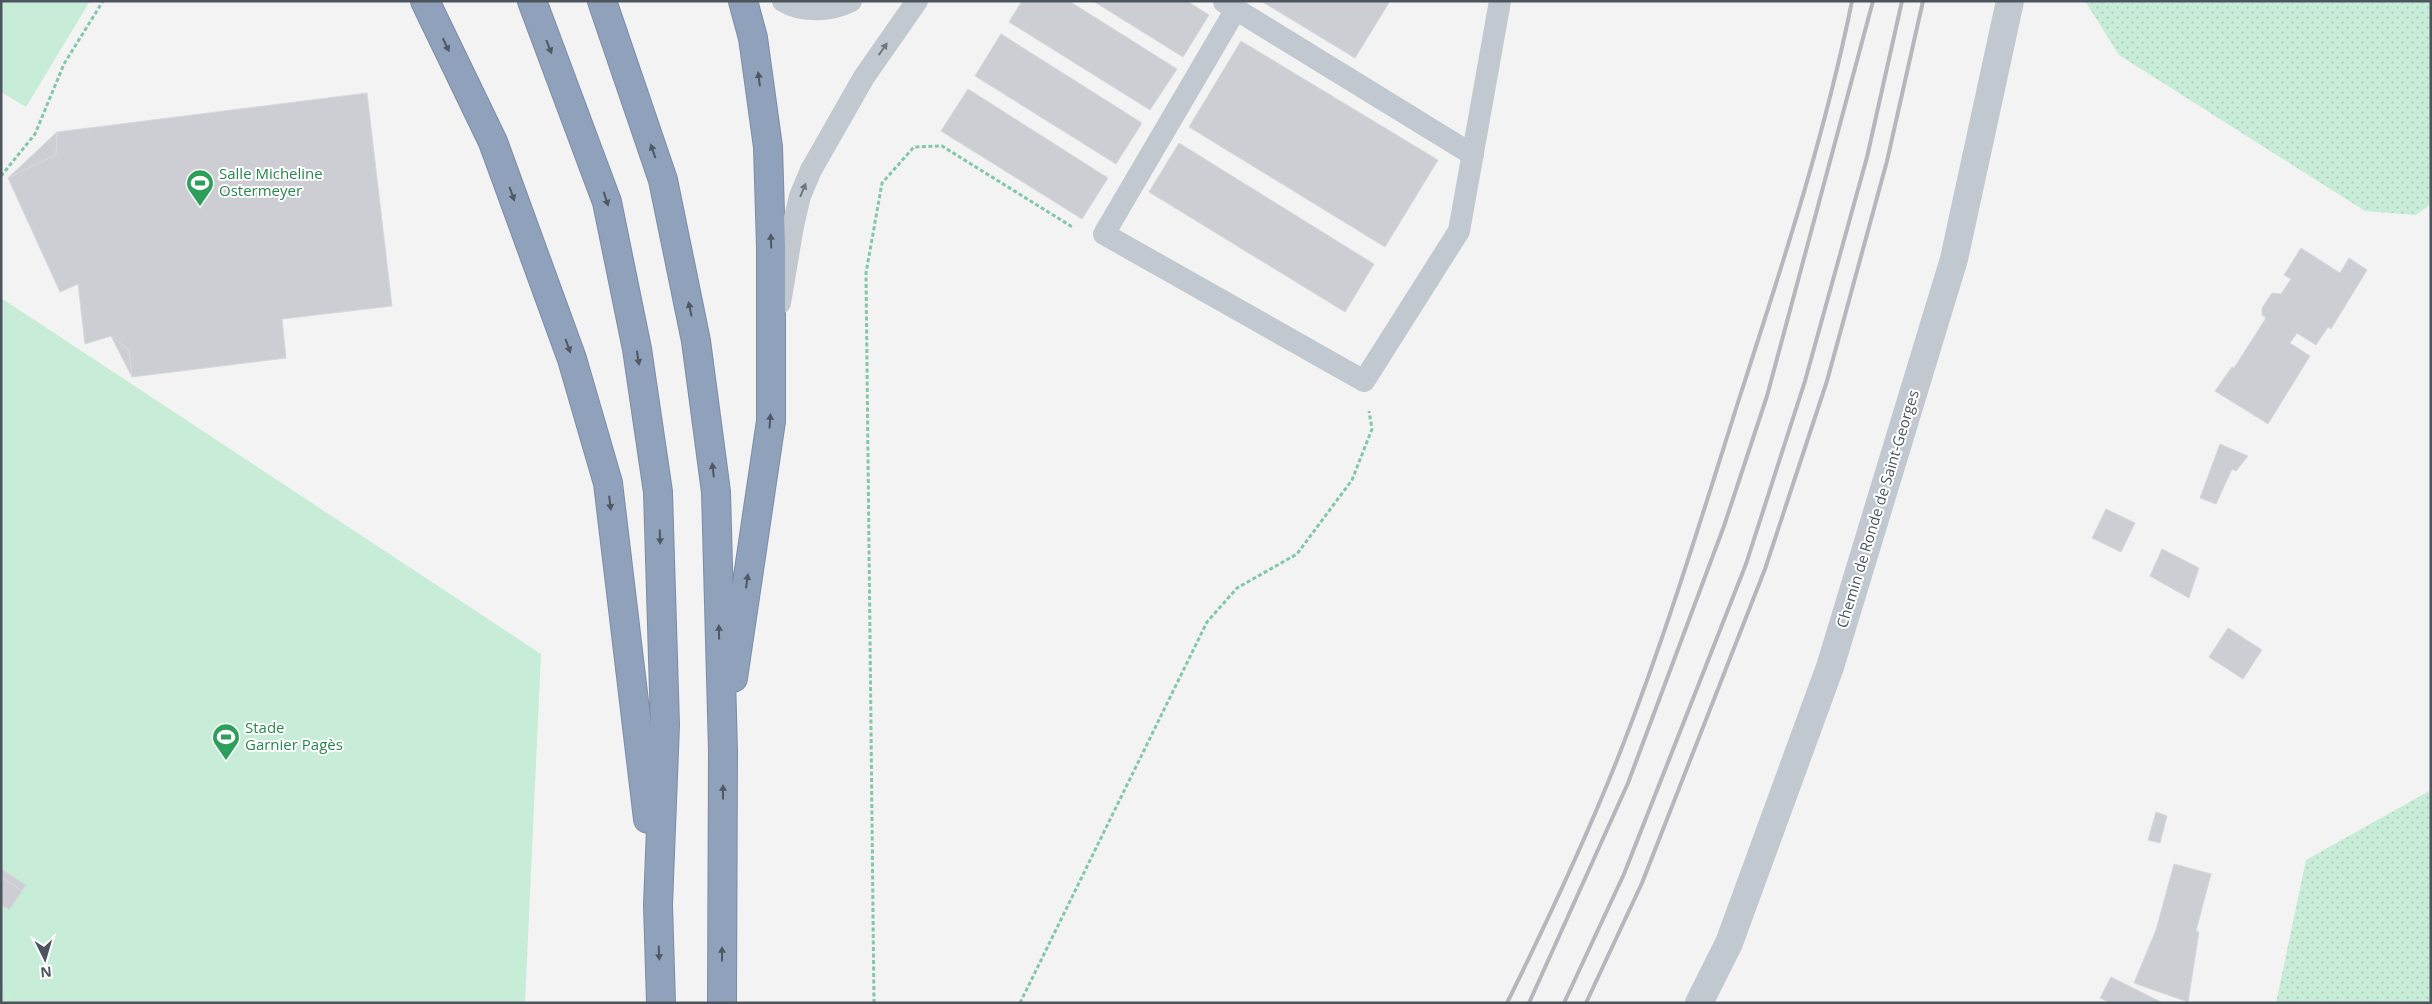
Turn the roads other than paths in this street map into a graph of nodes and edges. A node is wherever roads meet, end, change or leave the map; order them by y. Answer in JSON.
{"nodes":[{"id":1,"x":426,"y":1,"type":"edge"},
{"id":2,"x":532,"y":1,"type":"edge"},
{"id":3,"x":602,"y":1,"type":"edge"},
{"id":4,"x":743,"y":1,"type":"edge"},
{"id":5,"x":783,"y":1,"type":"edge"},
{"id":6,"x":851,"y":1,"type":"edge"},
{"id":7,"x":917,"y":1,"type":"edge"},
{"id":8,"x":1500,"y":1,"type":"edge"},
{"id":9,"x":2010,"y":1,"type":"edge"},
{"id":10,"x":1229,"y":5,"type":"edge"},
{"id":11,"x":1473,"y":155,"type":"junction"},
{"id":12,"x":771,"y":358,"type":"junction"},
{"id":13,"x":723,"y":751,"type":"junction"},
{"id":14,"x":658,"y":905,"type":"junction"},
{"id":15,"x":661,"y":1003,"type":"edge"},
{"id":16,"x":722,"y":1003,"type":"edge"},
{"id":17,"x":1699,"y":1003,"type":"edge"}],
"edges":[{"from":1,"to":14,"type":"highway","one_way":true},
{"from":2,"to":14,"type":"highway","one_way":true},
{"from":13,"to":3,"type":"highway","one_way":true},
{"from":12,"to":4,"type":"highway","one_way":true},
{"from":5,"to":6,"type":"lane"},
{"from":12,"to":7,"type":"lane","one_way":true},
{"from":8,"to":11,"type":"lane"},
{"from":9,"to":17,"type":"street","name":"Chemin de Ronde de Saint-Georges"},
{"from":10,"to":11,"type":"lane"},
{"from":10,"to":11,"type":"lane"},
{"from":13,"to":12,"type":"highway","one_way":true},
{"from":16,"to":13,"type":"highway","one_way":true},
{"from":14,"to":15,"type":"highway","one_way":true}]}
